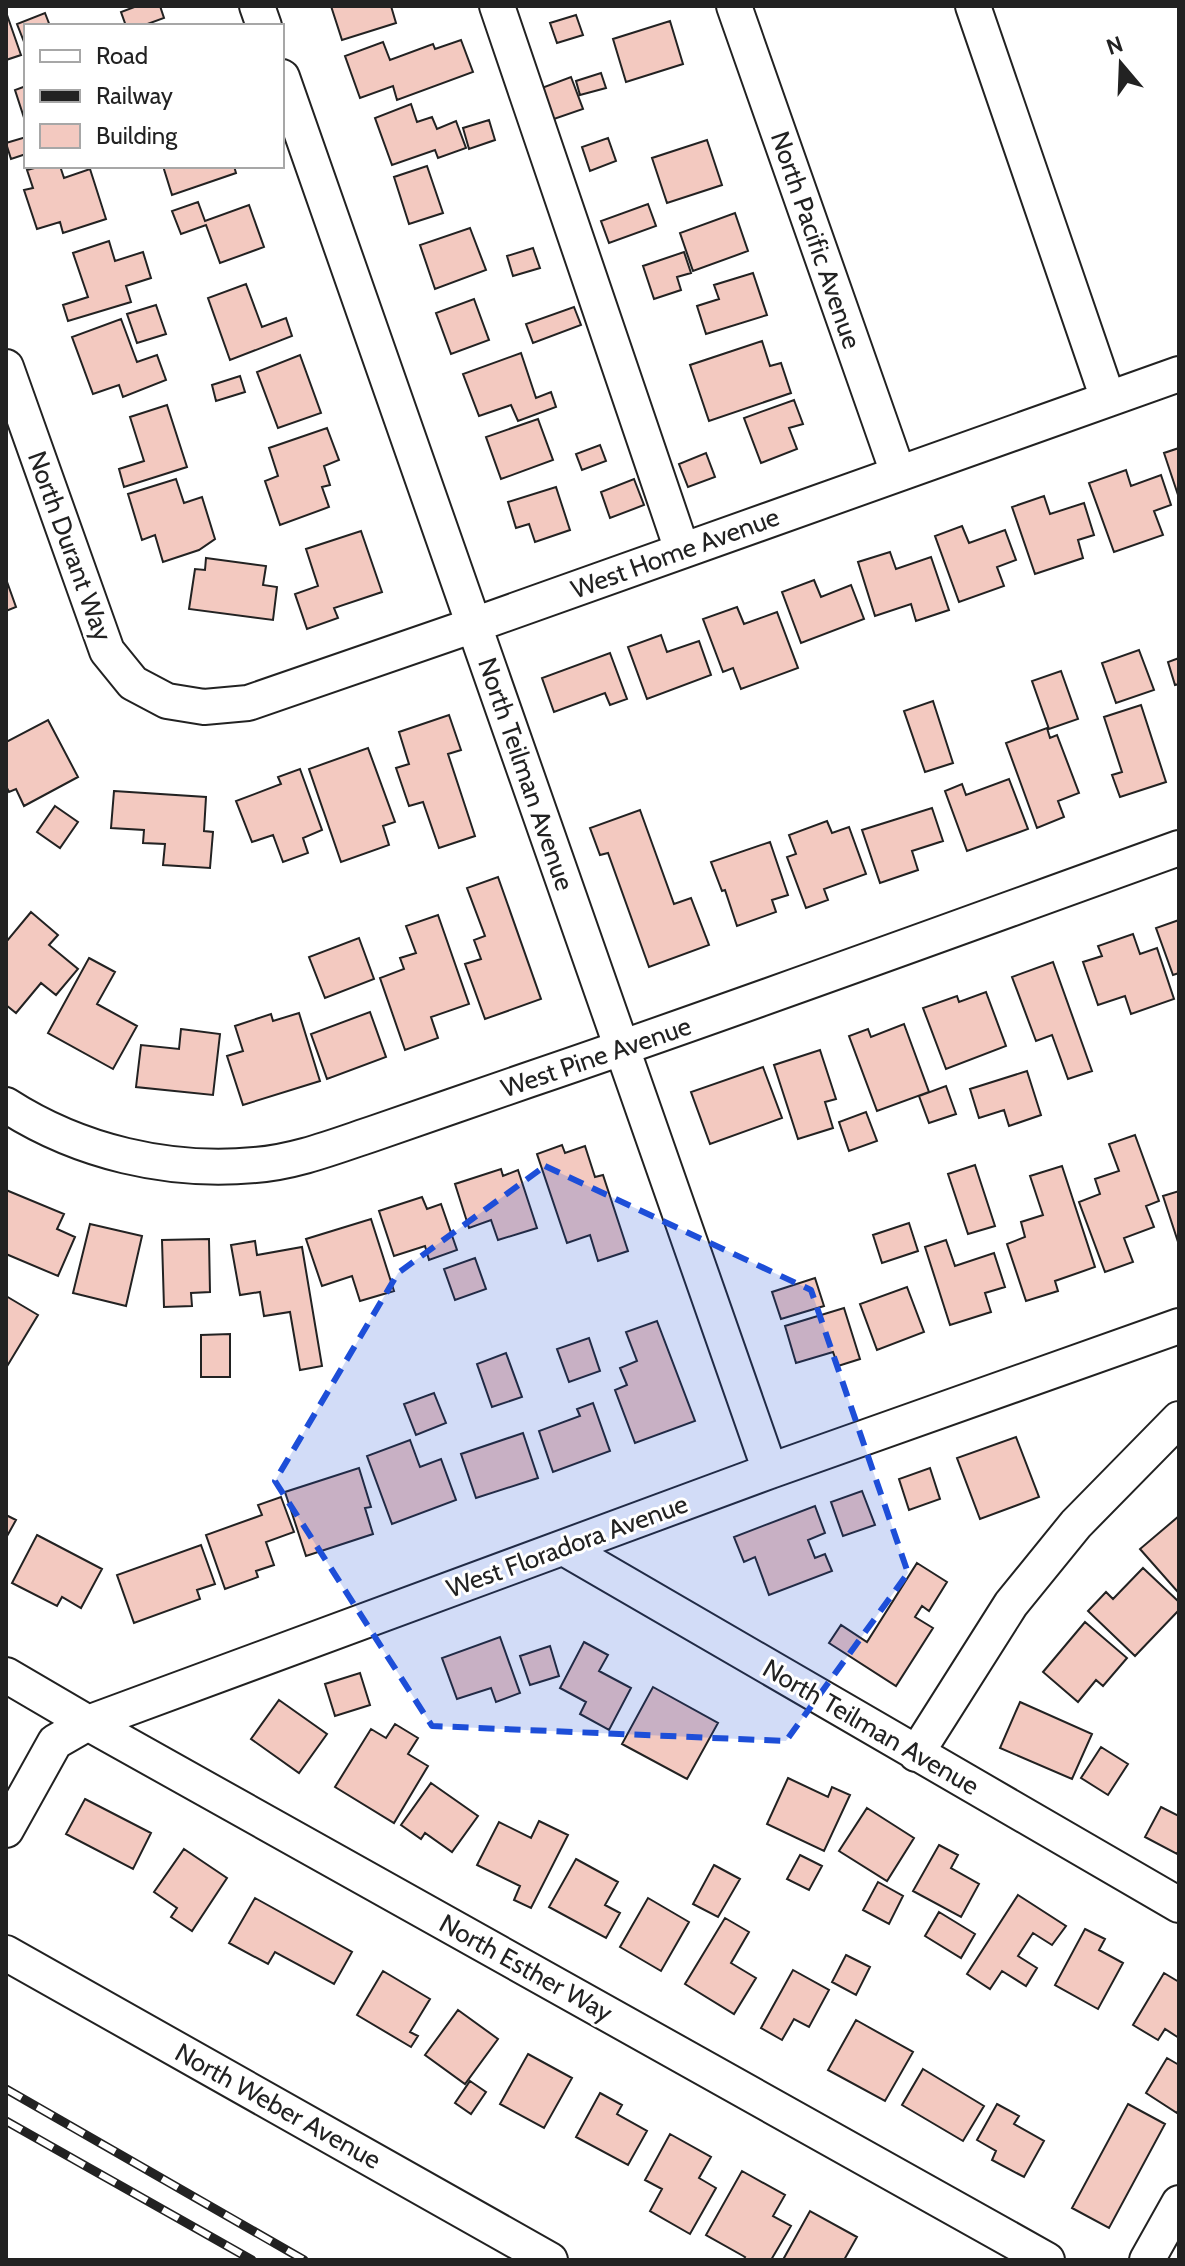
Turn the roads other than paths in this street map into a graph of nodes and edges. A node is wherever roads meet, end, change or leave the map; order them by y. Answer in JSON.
{"nodes":[{"id":1,"x":497,"y":6,"type":"edge"},
{"id":2,"x":734,"y":6,"type":"edge"},
{"id":3,"x":973,"y":6,"type":"edge"},
{"id":4,"x":284,"y":83,"type":"edge"},
{"id":5,"x":6,"y":367,"type":"edge"},
{"id":6,"x":1179,"y":374,"type":"edge"},
{"id":7,"x":1108,"y":399,"type":"junction"},
{"id":8,"x":898,"y":473,"type":"junction"},
{"id":9,"x":682,"y":550,"type":"junction"},
{"id":10,"x":474,"y":625,"type":"junction"},
{"id":11,"x":167,"y":701,"type":"joint"},
{"id":12,"x":1179,"y":848,"type":"edge"},
{"id":13,"x":621,"y":1048,"type":"junction"},
{"id":14,"x":6,"y":1105,"type":"edge"},
{"id":15,"x":1179,"y":1326,"type":"edge"},
{"id":16,"x":1179,"y":1419,"type":"edge"},
{"id":17,"x":770,"y":1471,"type":"junction"},
{"id":18,"x":564,"y":1548,"type":"junction"},
{"id":19,"x":6,"y":1675,"type":"edge"},
{"id":20,"x":88,"y":1723,"type":"junction"},
{"id":21,"x":916,"y":1754,"type":"junction"},
{"id":22,"x":6,"y":1830,"type":"edge"},
{"id":23,"x":1179,"y":1905,"type":"edge"},
{"id":24,"x":6,"y":1953,"type":"edge"},
{"id":25,"x":1179,"y":2203,"type":"edge"},
{"id":26,"x":550,"y":2260,"type":"edge"},
{"id":27,"x":1047,"y":2260,"type":"edge"},
{"id":28,"x":1147,"y":2260,"type":"edge"}],
"edges":[{"from":1,"to":9,"type":"street"},
{"from":2,"to":8,"type":"street","name":"North Pacific Avenue"},
{"from":3,"to":7,"type":"street"},
{"from":4,"to":10,"type":"street","name":"North Teilman Avenue"},
{"from":5,"to":11,"type":"street","name":"North Durant Way"},
{"from":6,"to":7,"type":"street","name":"West Home Avenue"},
{"from":7,"to":8,"type":"street","name":"West Home Avenue"},
{"from":8,"to":9,"type":"street","name":"West Home Avenue"},
{"from":9,"to":10,"type":"street","name":"West Home Avenue"},
{"from":10,"to":11,"type":"street","name":"West Home Avenue"},
{"from":10,"to":13,"type":"street","name":"North Teilman Avenue"},
{"from":12,"to":13,"type":"street","name":"West Pine Avenue"},
{"from":13,"to":14,"type":"street","name":"West Pine Avenue"},
{"from":13,"to":17,"type":"street","name":"North Teilman Avenue"},
{"from":15,"to":17,"type":"street","name":"West Floradora Avenue"},
{"from":16,"to":21,"type":"street"},
{"from":17,"to":18,"type":"street","name":"West Floradora Avenue"},
{"from":18,"to":20,"type":"street","name":"West Floradora Avenue"},
{"from":18,"to":21,"type":"street","name":"North Teilman Avenue"},
{"from":19,"to":20,"type":"street","name":"North Esther Way"},
{"from":20,"to":22,"type":"street","name":"West Floradora Avenue"},
{"from":20,"to":27,"type":"street","name":"North Esther Way"},
{"from":21,"to":23,"type":"street","name":"North Teilman Avenue"},
{"from":24,"to":26,"type":"street","name":"North Weber Avenue"},
{"from":25,"to":28,"type":"street"}]}
